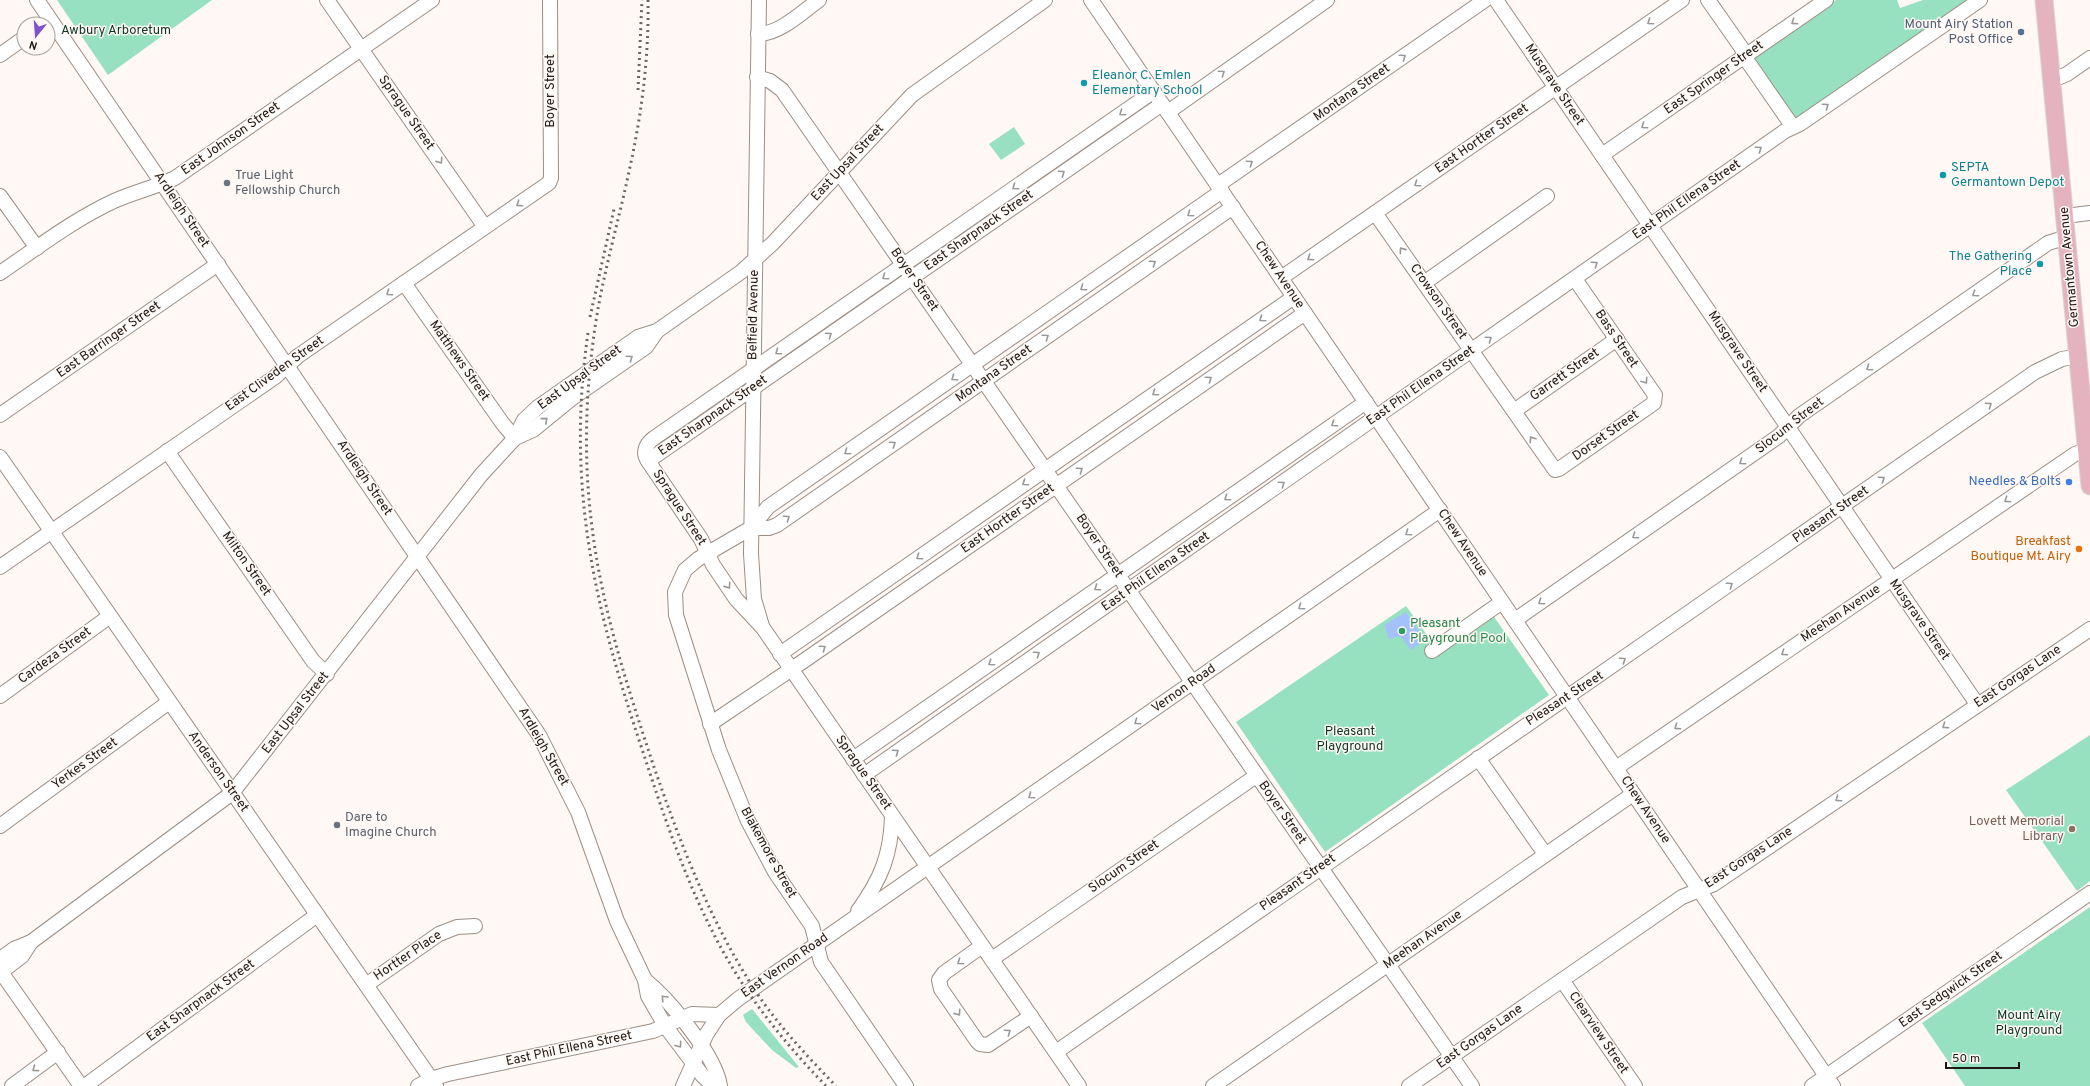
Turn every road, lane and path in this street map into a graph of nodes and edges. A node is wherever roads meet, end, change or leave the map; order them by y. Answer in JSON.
{"nodes":[{"id":1,"x":37,"y":0,"type":"edge"},
{"id":2,"x":327,"y":0,"type":"edge"},
{"id":3,"x":432,"y":0,"type":"edge"},
{"id":4,"x":550,"y":0,"type":"edge"},
{"id":5,"x":759,"y":0,"type":"edge"},
{"id":6,"x":819,"y":0,"type":"edge"},
{"id":7,"x":1044,"y":0,"type":"edge"},
{"id":8,"x":1091,"y":0,"type":"edge"},
{"id":9,"x":1327,"y":0,"type":"edge"},
{"id":10,"x":1485,"y":0,"type":"edge"},
{"id":11,"x":1496,"y":0,"type":"edge"},
{"id":12,"x":1682,"y":0,"type":"edge"},
{"id":13,"x":1708,"y":0,"type":"edge"},
{"id":14,"x":1826,"y":0,"type":"edge"},
{"id":15,"x":1980,"y":0,"type":"edge"},
{"id":16,"x":2044,"y":0,"type":"edge"},
{"id":17,"x":44,"y":16,"type":"edge"},
{"id":18,"x":758,"y":34,"type":"junction"},
{"id":19,"x":56,"y":35,"type":"edge"},
{"id":20,"x":16,"y":43,"type":"edge"},
{"id":21,"x":362,"y":49,"type":"junction"},
{"id":22,"x":0,"y":54,"type":"edge"},
{"id":23,"x":1745,"y":56,"type":"junction"},
{"id":24,"x":2090,"y":58,"type":"edge"},
{"id":25,"x":757,"y":77,"type":"junction"},
{"id":26,"x":2052,"y":80,"type":"junction"},
{"id":27,"x":1556,"y":88,"type":"junction"},
{"id":28,"x":1154,"y":91,"type":"junction"},
{"id":29,"x":1165,"y":108,"type":"junction"},
{"id":30,"x":1793,"y":127,"type":"junction"},
{"id":31,"x":1602,"y":155,"type":"junction"},
{"id":32,"x":839,"y":172,"type":"junction"},
{"id":33,"x":550,"y":181,"type":"joint"},
{"id":34,"x":162,"y":183,"type":"junction"},
{"id":35,"x":1220,"y":188,"type":"junction"},
{"id":36,"x":0,"y":196,"type":"edge"},
{"id":37,"x":1547,"y":196,"type":"dead end"},
{"id":38,"x":1233,"y":207,"type":"junction"},
{"id":39,"x":1375,"y":213,"type":"junction"},
{"id":40,"x":2090,"y":213,"type":"edge"},
{"id":41,"x":2065,"y":216,"type":"junction"},
{"id":42,"x":1650,"y":226,"type":"junction"},
{"id":43,"x":485,"y":227,"type":"junction"},
{"id":44,"x":2067,"y":237,"type":"junction"},
{"id":45,"x":36,"y":248,"type":"junction"},
{"id":46,"x":755,"y":261,"type":"junction"},
{"id":47,"x":218,"y":264,"type":"junction"},
{"id":48,"x":903,"y":265,"type":"junction"},
{"id":49,"x":0,"y":273,"type":"edge"},
{"id":50,"x":912,"y":277,"type":"junction"},
{"id":51,"x":1281,"y":278,"type":"junction"},
{"id":52,"x":1575,"y":279,"type":"junction"},
{"id":53,"x":404,"y":283,"type":"junction"},
{"id":54,"x":1424,"y":283,"type":"junction"},
{"id":55,"x":1294,"y":297,"type":"junction"},
{"id":56,"x":1305,"y":313,"type":"junction"},
{"id":57,"x":1617,"y":339,"type":"junction"},
{"id":58,"x":1472,"y":351,"type":"junction"},
{"id":59,"x":2078,"y":356,"type":"junction"},
{"id":60,"x":972,"y":365,"type":"junction"},
{"id":61,"x":287,"y":366,"type":"junction"},
{"id":62,"x":753,"y":369,"type":"junction"},
{"id":63,"x":984,"y":381,"type":"junction"},
{"id":64,"x":753,"y":388,"type":"junction"},
{"id":65,"x":1656,"y":399,"type":"joint"},
{"id":66,"x":1366,"y":402,"type":"junction"},
{"id":67,"x":1514,"y":411,"type":"junction"},
{"id":68,"x":0,"y":415,"type":"edge"},
{"id":69,"x":1377,"y":418,"type":"junction"},
{"id":70,"x":1788,"y":427,"type":"junction"},
{"id":71,"x":515,"y":438,"type":"junction"},
{"id":72,"x":2086,"y":450,"type":"junction"},
{"id":73,"x":168,"y":451,"type":"junction"},
{"id":74,"x":0,"y":457,"type":"edge"},
{"id":75,"x":648,"y":461,"type":"junction"},
{"id":76,"x":1045,"y":469,"type":"junction"},
{"id":77,"x":1555,"y":470,"type":"joint"},
{"id":78,"x":1057,"y":486,"type":"junction"},
{"id":79,"x":2090,"y":486,"type":"edge"},
{"id":80,"x":1842,"y":507,"type":"junction"},
{"id":81,"x":1440,"y":510,"type":"junction"},
{"id":82,"x":751,"y":528,"type":"junction"},
{"id":83,"x":52,"y":532,"type":"junction"},
{"id":84,"x":708,"y":553,"type":"junction"},
{"id":85,"x":418,"y":556,"type":"junction"},
{"id":86,"x":0,"y":567,"type":"edge"},
{"id":87,"x":1117,"y":574,"type":"junction"},
{"id":88,"x":1892,"y":579,"type":"junction"},
{"id":89,"x":1129,"y":590,"type":"junction"},
{"id":90,"x":674,"y":599,"type":"joint"},
{"id":91,"x":1502,"y":602,"type":"junction"},
{"id":92,"x":110,"y":616,"type":"junction"},
{"id":93,"x":1515,"y":620,"type":"junction"},
{"id":94,"x":763,"y":628,"type":"junction"},
{"id":95,"x":2090,"y":629,"type":"edge"},
{"id":96,"x":1432,"y":651,"type":"dead end"},
{"id":97,"x":780,"y":654,"type":"junction"},
{"id":98,"x":791,"y":669,"type":"junction"},
{"id":99,"x":327,"y":674,"type":"junction"},
{"id":100,"x":1192,"y":683,"type":"junction"},
{"id":101,"x":0,"y":696,"type":"edge"},
{"id":102,"x":1568,"y":697,"type":"junction"},
{"id":103,"x":169,"y":702,"type":"junction"},
{"id":104,"x":1977,"y":704,"type":"junction"},
{"id":105,"x":710,"y":724,"type":"junction"},
{"id":106,"x":1478,"y":758,"type":"junction"},
{"id":107,"x":853,"y":759,"type":"junction"},
{"id":108,"x":1616,"y":768,"type":"junction"},
{"id":109,"x":864,"y":775,"type":"junction"},
{"id":110,"x":1256,"y":776,"type":"junction"},
{"id":111,"x":232,"y":793,"type":"junction"},
{"id":112,"x":1633,"y":794,"type":"junction"},
{"id":113,"x":892,"y":816,"type":"junction"},
{"id":114,"x":0,"y":826,"type":"edge"},
{"id":115,"x":1545,"y":854,"type":"junction"},
{"id":116,"x":928,"y":867,"type":"junction"},
{"id":117,"x":1320,"y":868,"type":"junction"},
{"id":118,"x":1699,"y":890,"type":"junction"},
{"id":119,"x":2090,"y":893,"type":"edge"},
{"id":120,"x":317,"y":915,"type":"junction"},
{"id":121,"x":852,"y":919,"type":"junction"},
{"id":122,"x":475,"y":926,"type":"dead end"},
{"id":123,"x":816,"y":944,"type":"junction"},
{"id":124,"x":982,"y":946,"type":"junction"},
{"id":125,"x":992,"y":959,"type":"junction"},
{"id":126,"x":1388,"y":964,"type":"junction"},
{"id":127,"x":0,"y":968,"type":"edge"},
{"id":128,"x":645,"y":980,"type":"junction"},
{"id":129,"x":1562,"y":980,"type":"junction"},
{"id":130,"x":366,"y":985,"type":"junction"},
{"id":131,"x":719,"y":1015,"type":"junction"},
{"id":132,"x":1031,"y":1016,"type":"junction"},
{"id":133,"x":681,"y":1018,"type":"junction"},
{"id":134,"x":666,"y":1027,"type":"junction"},
{"id":135,"x":700,"y":1045,"type":"junction"},
{"id":136,"x":58,"y":1052,"type":"junction"},
{"id":137,"x":1056,"y":1052,"type":"junction"},
{"id":138,"x":1452,"y":1057,"type":"junction"},
{"id":139,"x":692,"y":1063,"type":"junction"},
{"id":140,"x":1830,"y":1081,"type":"edge"},
{"id":141,"x":433,"y":1083,"type":"edge"},
{"id":142,"x":12,"y":1086,"type":"edge"},
{"id":143,"x":81,"y":1086,"type":"edge"},
{"id":144,"x":85,"y":1086,"type":"edge"},
{"id":145,"x":418,"y":1086,"type":"edge"},
{"id":146,"x":684,"y":1086,"type":"edge"},
{"id":147,"x":713,"y":1086,"type":"edge"},
{"id":148,"x":720,"y":1086,"type":"edge"},
{"id":149,"x":906,"y":1086,"type":"edge"},
{"id":150,"x":1080,"y":1086,"type":"edge"},
{"id":151,"x":1213,"y":1086,"type":"edge"},
{"id":152,"x":1409,"y":1086,"type":"edge"},
{"id":153,"x":1472,"y":1086,"type":"edge"},
{"id":154,"x":1635,"y":1086,"type":"edge"},
{"id":155,"x":1812,"y":1086,"type":"edge"}],
"edges":[{"from":1,"to":17,"type":"street","name":"Ardleigh Street"},
{"from":2,"to":21,"type":"street","name":"Sprague Street"},
{"from":3,"to":21,"type":"street","name":"East Johnson Street"},
{"from":4,"to":33,"type":"street","name":"Boyer Street"},
{"from":5,"to":18,"type":"street","name":"Belfield Avenue"},
{"from":6,"to":18,"type":"street"},
{"from":7,"to":32,"type":"street","name":"East Upsal Street"},
{"from":8,"to":28,"type":"street","name":"Chew Avenue"},
{"from":29,"to":9,"type":"street","name":"East Sharpnack Street","one_way":true},
{"from":35,"to":10,"type":"street","name":"Montana Street","one_way":true},
{"from":11,"to":27,"type":"street","name":"Musgrave Street"},
{"from":12,"to":27,"type":"street","name":"East Hortter Street","one_way":true},
{"from":13,"to":23,"type":"street"},
{"from":14,"to":23,"type":"street","name":"East Springer Street","one_way":true},
{"from":30,"to":15,"type":"street","name":"East Phil Ellena Street","one_way":true},
{"from":16,"to":26,"type":"main road","name":"Germantown Avenue"},
{"from":18,"to":25,"type":"street","name":"Belfield Avenue"},
{"from":19,"to":34,"type":"street","name":"Ardleigh Street"},
{"from":20,"to":22,"type":"street"},
{"from":21,"to":34,"type":"street","name":"East Johnson Street"},
{"from":21,"to":43,"type":"street","name":"Sprague Street","one_way":true},
{"from":23,"to":30,"type":"street"},
{"from":23,"to":31,"type":"street","name":"East Springer Street","one_way":true},
{"from":24,"to":26,"type":"street"},
{"from":25,"to":32,"type":"street","name":"Boyer Street"},
{"from":25,"to":46,"type":"street","name":"Belfield Avenue"},
{"from":26,"to":41,"type":"main road","name":"Germantown Avenue"},
{"from":27,"to":31,"type":"street","name":"Musgrave Street"},
{"from":27,"to":39,"type":"street","name":"East Hortter Street","one_way":true},
{"from":28,"to":29,"type":"street","name":"Chew Avenue"},
{"from":28,"to":48,"type":"street","name":"East Sharpnack Street","one_way":true},
{"from":29,"to":35,"type":"street","name":"Chew Avenue"},
{"from":50,"to":29,"type":"street","name":"East Sharpnack Street","one_way":true},
{"from":42,"to":30,"type":"street","name":"East Phil Ellena Street","one_way":true},
{"from":31,"to":42,"type":"street","name":"Musgrave Street"},
{"from":32,"to":46,"type":"street","name":"East Upsal Street"},
{"from":32,"to":48,"type":"street","name":"Boyer Street"},
{"from":33,"to":43,"type":"street","name":"East Cliveden Street","one_way":true},
{"from":34,"to":45,"type":"street","name":"East Johnson Street"},
{"from":34,"to":47,"type":"street","name":"Ardleigh Street"},
{"from":35,"to":38,"type":"street","name":"Chew Avenue"},
{"from":35,"to":60,"type":"street","name":"Montana Street","one_way":true},
{"from":36,"to":45,"type":"street"},
{"from":37,"to":54,"type":"street"},
{"from":38,"to":51,"type":"street","name":"Chew Avenue"},
{"from":63,"to":38,"type":"street","name":"Montana Street","one_way":true},
{"from":39,"to":51,"type":"street","name":"East Hortter Street","one_way":true},
{"from":54,"to":39,"type":"street","name":"Crowson Street","one_way":true},
{"from":40,"to":41,"type":"street"},
{"from":41,"to":44,"type":"main road","name":"Germantown Avenue"},
{"from":52,"to":42,"type":"street","name":"East Phil Ellena Street","one_way":true},
{"from":42,"to":70,"type":"street","name":"Musgrave Street"},
{"from":43,"to":53,"type":"street","name":"East Cliveden Street"},
{"from":44,"to":59,"type":"main road","name":"Germantown Avenue"},
{"from":44,"to":70,"type":"street","name":"Slocum Street","one_way":true},
{"from":45,"to":49,"type":"street","name":"East Johnson Street"},
{"from":46,"to":62,"type":"street","name":"Belfield Avenue"},
{"from":46,"to":71,"type":"street","name":"East Upsal Street"},
{"from":47,"to":61,"type":"street","name":"Ardleigh Street"},
{"from":47,"to":68,"type":"street","name":"East Barringer Street"},
{"from":48,"to":50,"type":"street","name":"Boyer Street"},
{"from":48,"to":62,"type":"street","name":"East Sharpnack Street","one_way":true},
{"from":50,"to":60,"type":"street","name":"Boyer Street"},
{"from":64,"to":50,"type":"street","name":"East Sharpnack Street","one_way":true},
{"from":51,"to":55,"type":"street","name":"Chew Avenue"},
{"from":52,"to":57,"type":"street","name":"Bass Street"},
{"from":58,"to":52,"type":"street","name":"East Phil Ellena Street","one_way":true},
{"from":53,"to":61,"type":"street","name":"East Cliveden Street","one_way":true},
{"from":53,"to":71,"type":"street","name":"Matthews Street"},
{"from":54,"to":58,"type":"street","name":"Crowson Street"},
{"from":55,"to":56,"type":"street","name":"Chew Avenue"},
{"from":55,"to":76,"type":"street","name":"East Hortter Street","one_way":true},
{"from":56,"to":66,"type":"street","name":"Chew Avenue"},
{"from":78,"to":56,"type":"street","name":"East Hortter Street","one_way":true},
{"from":57,"to":65,"type":"street","name":"Bass Street","one_way":true},
{"from":57,"to":67,"type":"street","name":"Garrett Street"},
{"from":58,"to":67,"type":"street","name":"Crowson Street"},
{"from":58,"to":69,"type":"street","name":"East Phil Ellena Street"},
{"from":59,"to":72,"type":"main road","name":"Germantown Avenue"},
{"from":80,"to":59,"type":"street","name":"Pleasant Street","one_way":true},
{"from":60,"to":63,"type":"street","name":"Boyer Street"},
{"from":60,"to":82,"type":"street","name":"Montana Street","one_way":true},
{"from":61,"to":73,"type":"street","name":"East Cliveden Street"},
{"from":61,"to":85,"type":"street","name":"Ardleigh Street"},
{"from":62,"to":64,"type":"street","name":"Belfield Avenue"},
{"from":62,"to":75,"type":"street","name":"East Sharpnack Street"},
{"from":63,"to":76,"type":"street","name":"Boyer Street"},
{"from":82,"to":63,"type":"street","name":"Montana Street","one_way":true},
{"from":64,"to":75,"type":"street","name":"East Sharpnack Street"},
{"from":64,"to":82,"type":"street","name":"Belfield Avenue"},
{"from":65,"to":77,"type":"street","name":"Dorset Street"},
{"from":66,"to":69,"type":"street","name":"Chew Avenue"},
{"from":66,"to":87,"type":"street","name":"East Phil Ellena Street","one_way":true},
{"from":77,"to":67,"type":"street","name":"Crowson Street","one_way":true},
{"from":69,"to":81,"type":"street","name":"Chew Avenue"},
{"from":89,"to":69,"type":"street","name":"East Phil Ellena Street","one_way":true},
{"from":70,"to":80,"type":"street","name":"Musgrave Street"},
{"from":70,"to":93,"type":"street","name":"Slocum Street","one_way":true},
{"from":71,"to":85,"type":"street","name":"East Upsal Street"},
{"from":72,"to":79,"type":"main road","name":"Germantown Avenue"},
{"from":72,"to":88,"type":"street","name":"Meehan Avenue","one_way":true},
{"from":73,"to":83,"type":"street","name":"East Cliveden Street"},
{"from":73,"to":99,"type":"street","name":"Milton Street"},
{"from":74,"to":83,"type":"street","name":"Anderson Street"},
{"from":75,"to":84,"type":"street","name":"Sprague Street"},
{"from":76,"to":78,"type":"street","name":"Boyer Street"},
{"from":76,"to":97,"type":"street","name":"East Hortter Street","one_way":true},
{"from":78,"to":87,"type":"street","name":"Boyer Street"},
{"from":98,"to":78,"type":"street","name":"East Hortter Street","one_way":true},
{"from":80,"to":88,"type":"street","name":"Musgrave Street"},
{"from":102,"to":80,"type":"street","name":"Pleasant Street","one_way":true},
{"from":81,"to":91,"type":"street","name":"Chew Avenue"},
{"from":81,"to":100,"type":"street","name":"Vernon Road","one_way":true},
{"from":82,"to":84,"type":"street","name":"Montana Street"},
{"from":82,"to":94,"type":"street","name":"Belfield Avenue"},
{"from":83,"to":86,"type":"street","name":"East Cliveden Street"},
{"from":83,"to":92,"type":"street","name":"Anderson Street"},
{"from":84,"to":90,"type":"street","name":"Montana Street"},
{"from":84,"to":94,"type":"street","name":"Sprague Street","one_way":true},
{"from":85,"to":99,"type":"street","name":"East Upsal Street"},
{"from":85,"to":128,"type":"street","name":"Ardleigh Street"},
{"from":87,"to":89,"type":"street","name":"Boyer Street"},
{"from":87,"to":107,"type":"street","name":"East Phil Ellena Street","one_way":true},
{"from":88,"to":104,"type":"street","name":"Musgrave Street"},
{"from":88,"to":108,"type":"street","name":"Meehan Avenue","one_way":true},
{"from":89,"to":100,"type":"street","name":"Boyer Street"},
{"from":109,"to":89,"type":"street","name":"East Phil Ellena Street","one_way":true},
{"from":90,"to":105,"type":"street","name":"Blakemore Street"},
{"from":91,"to":93,"type":"street","name":"Chew Avenue"},
{"from":91,"to":96,"type":"street"},
{"from":92,"to":101,"type":"street","name":"Cardeza Street"},
{"from":92,"to":103,"type":"street","name":"Anderson Street"},
{"from":93,"to":102,"type":"street","name":"Chew Avenue"},
{"from":94,"to":97,"type":"street","name":"Sprague Street"},
{"from":95,"to":104,"type":"street","name":"East Gorgas Lane"},
{"from":97,"to":98,"type":"street","name":"Sprague Street"},
{"from":98,"to":105,"type":"street","name":"East Hortter Street"},
{"from":98,"to":107,"type":"street","name":"Sprague Street"},
{"from":99,"to":111,"type":"street","name":"East Upsal Street"},
{"from":100,"to":110,"type":"street","name":"Boyer Street"},
{"from":100,"to":116,"type":"street","name":"Vernon Road","one_way":true},
{"from":102,"to":106,"type":"street","name":"Pleasant Street"},
{"from":102,"to":108,"type":"street","name":"Chew Avenue"},
{"from":103,"to":111,"type":"street","name":"Anderson Street"},
{"from":103,"to":114,"type":"street","name":"Yerkes Street"},
{"from":104,"to":118,"type":"street","name":"East Gorgas Lane","one_way":true},
{"from":105,"to":123,"type":"street","name":"Blakemore Street"},
{"from":106,"to":115,"type":"street"},
{"from":106,"to":117,"type":"street","name":"Pleasant Street"},
{"from":107,"to":109,"type":"street","name":"Sprague Street"},
{"from":108,"to":112,"type":"street","name":"Chew Avenue"},
{"from":109,"to":113,"type":"street","name":"Sprague Street"},
{"from":110,"to":117,"type":"street","name":"Boyer Street"},
{"from":110,"to":125,"type":"street","name":"Slocum Street"},
{"from":111,"to":120,"type":"street","name":"Anderson Street"},
{"from":111,"to":127,"type":"street","name":"East Upsal Street"},
{"from":112,"to":115,"type":"street","name":"Meehan Avenue"},
{"from":112,"to":118,"type":"street","name":"Chew Avenue"},
{"from":113,"to":116,"type":"street","name":"Sprague Street"},
{"from":113,"to":121,"type":"street","name":"East Vernon Road"},
{"from":115,"to":126,"type":"street","name":"Meehan Avenue"},
{"from":116,"to":121,"type":"street","name":"East Vernon Road"},
{"from":116,"to":124,"type":"street","name":"Sprague Street"},
{"from":117,"to":126,"type":"street","name":"Boyer Street"},
{"from":117,"to":137,"type":"street","name":"Pleasant Street"},
{"from":118,"to":129,"type":"street","name":"East Gorgas Lane"},
{"from":118,"to":140,"type":"street","name":"Chew Avenue"},
{"from":119,"to":140,"type":"street","name":"East Sedgwick Street"},
{"from":120,"to":130,"type":"street","name":"Anderson Street"},
{"from":120,"to":144,"type":"street","name":"East Sharpnack Street"},
{"from":121,"to":123,"type":"street","name":"East Vernon Road"},
{"from":122,"to":130,"type":"street","name":"Hortter Place"},
{"from":123,"to":131,"type":"street","name":"East Vernon Road"},
{"from":123,"to":149,"type":"street","name":"Blakemore Street"},
{"from":124,"to":125,"type":"street","name":"Sprague Street"},
{"from":124,"to":132,"type":"street","one_way":true},
{"from":125,"to":132,"type":"street","name":"Sprague Street"},
{"from":126,"to":138,"type":"street","name":"Boyer Street"},
{"from":126,"to":151,"type":"street","name":"Meehan Avenue"},
{"from":127,"to":136,"type":"street"},
{"from":133,"to":128,"type":"street","name":"Ardleigh Street","one_way":true},
{"from":128,"to":134,"type":"street","name":"Ardleigh Street"},
{"from":129,"to":138,"type":"street","name":"East Gorgas Lane"},
{"from":129,"to":154,"type":"street","name":"Clearview Street"},
{"from":130,"to":141,"type":"street","name":"Anderson Street"},
{"from":131,"to":133,"type":"street","name":"East Phil Ellena Street"},
{"from":131,"to":135,"type":"street"},
{"from":132,"to":137,"type":"street","name":"Sprague Street"},
{"from":133,"to":134,"type":"street","name":"East Phil Ellena Street"},
{"from":133,"to":135,"type":"street","name":"Ardleigh Street"},
{"from":134,"to":139,"type":"street","name":"Ardleigh Street","one_way":true},
{"from":134,"to":141,"type":"street","name":"East Phil Ellena Street"},
{"from":135,"to":139,"type":"street"},
{"from":135,"to":148,"type":"street","name":"Ardleigh Street"},
{"from":136,"to":142,"type":"street","one_way":true},
{"from":136,"to":143,"type":"street"},
{"from":137,"to":150,"type":"street","name":"Sprague Street"},
{"from":138,"to":152,"type":"street","name":"East Gorgas Lane"},
{"from":138,"to":153,"type":"street","name":"Boyer Street"},
{"from":139,"to":146,"type":"street"},
{"from":139,"to":147,"type":"street","name":"Ardleigh Street"},
{"from":140,"to":155,"type":"street","name":"East Sedgwick Street"},
{"from":141,"to":145,"type":"street","name":"East Phil Ellena Street"}]}
